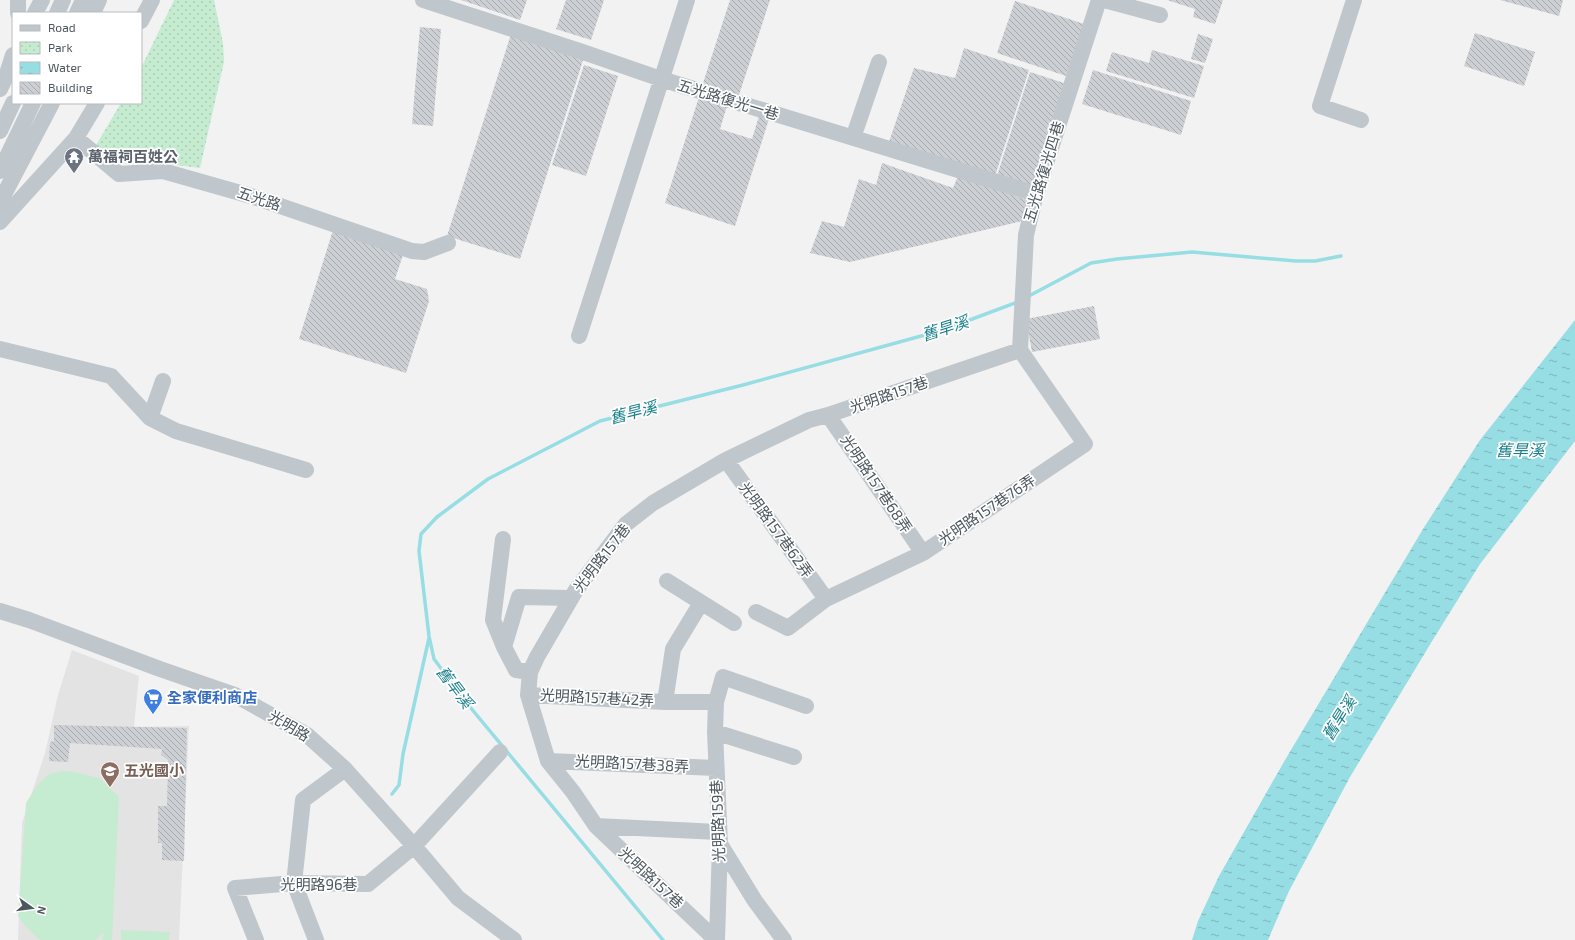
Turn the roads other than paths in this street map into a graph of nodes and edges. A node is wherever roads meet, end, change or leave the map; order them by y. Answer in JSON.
{"nodes":[{"id":1,"x":18,"y":0,"type":"edge"},
{"id":2,"x":42,"y":0,"type":"edge"},
{"id":3,"x":63,"y":0,"type":"edge"},
{"id":4,"x":83,"y":0,"type":"edge"},
{"id":5,"x":99,"y":0,"type":"edge"},
{"id":6,"x":152,"y":0,"type":"edge"},
{"id":7,"x":423,"y":0,"type":"edge"},
{"id":8,"x":687,"y":0,"type":"edge"},
{"id":9,"x":1099,"y":0,"type":"edge"},
{"id":10,"x":1104,"y":0,"type":"edge"},
{"id":11,"x":1354,"y":0,"type":"edge"},
{"id":12,"x":18,"y":12,"type":"edge"},
{"id":13,"x":36,"y":12,"type":"edge"},
{"id":14,"x":57,"y":12,"type":"edge"},
{"id":15,"x":77,"y":12,"type":"edge"},
{"id":16,"x":93,"y":12,"type":"edge"},
{"id":17,"x":1160,"y":15,"type":"dead end"},
{"id":18,"x":142,"y":19,"type":"edge"},
{"id":19,"x":12,"y":57,"type":"edge"},
{"id":20,"x":12,"y":58,"type":"edge"},
{"id":21,"x":879,"y":62,"type":"dead end"},
{"id":22,"x":660,"y":79,"type":"junction"},
{"id":23,"x":0,"y":81,"type":"edge"},
{"id":24,"x":0,"y":89,"type":"edge"},
{"id":25,"x":14,"y":104,"type":"edge"},
{"id":26,"x":33,"y":104,"type":"edge"},
{"id":27,"x":51,"y":104,"type":"edge"},
{"id":28,"x":96,"y":104,"type":"edge"},
{"id":29,"x":1361,"y":120,"type":"dead end"},
{"id":30,"x":0,"y":131,"type":"edge"},
{"id":31,"x":76,"y":138,"type":"junction"},
{"id":32,"x":853,"y":138,"type":"junction"},
{"id":33,"x":0,"y":171,"type":"edge"},
{"id":34,"x":1036,"y":194,"type":"junction"},
{"id":35,"x":0,"y":202,"type":"edge"},
{"id":36,"x":0,"y":222,"type":"edge"},
{"id":37,"x":448,"y":243,"type":"dead end"},
{"id":38,"x":579,"y":336,"type":"dead end"},
{"id":39,"x":0,"y":349,"type":"edge"},
{"id":40,"x":1020,"y":350,"type":"junction"},
{"id":41,"x":163,"y":381,"type":"dead end"},
{"id":42,"x":828,"y":416,"type":"junction"},
{"id":43,"x":150,"y":418,"type":"junction"},
{"id":44,"x":726,"y":460,"type":"junction"},
{"id":45,"x":306,"y":470,"type":"dead end"},
{"id":46,"x":503,"y":539,"type":"dead end"},
{"id":47,"x":923,"y":553,"type":"junction"},
{"id":48,"x":667,"y":581,"type":"dead end"},
{"id":49,"x":571,"y":598,"type":"junction"},
{"id":50,"x":826,"y":599,"type":"junction"},
{"id":51,"x":701,"y":603,"type":"junction"},
{"id":52,"x":0,"y":611,"type":"edge"},
{"id":53,"x":756,"y":612,"type":"dead end"},
{"id":54,"x":734,"y":623,"type":"dead end"},
{"id":55,"x":504,"y":647,"type":"junction"},
{"id":56,"x":530,"y":672,"type":"junction"},
{"id":57,"x":528,"y":695,"type":"junction"},
{"id":58,"x":665,"y":702,"type":"junction"},
{"id":59,"x":716,"y":702,"type":"junction"},
{"id":60,"x":806,"y":706,"type":"dead end"},
{"id":61,"x":715,"y":732,"type":"junction"},
{"id":62,"x":500,"y":752,"type":"dead end"},
{"id":63,"x":794,"y":757,"type":"dead end"},
{"id":64,"x":548,"y":761,"type":"junction"},
{"id":65,"x":716,"y":768,"type":"junction"},
{"id":66,"x":344,"y":769,"type":"junction"},
{"id":67,"x":596,"y":826,"type":"junction"},
{"id":68,"x":719,"y":838,"type":"junction"},
{"id":69,"x":414,"y":846,"type":"junction"},
{"id":70,"x":294,"y":883,"type":"junction"},
{"id":71,"x":256,"y":940,"type":"edge"},
{"id":72,"x":316,"y":940,"type":"edge"},
{"id":73,"x":514,"y":940,"type":"edge"},
{"id":74,"x":717,"y":940,"type":"edge"},
{"id":75,"x":784,"y":940,"type":"edge"}],
"edges":[{"from":1,"to":12,"type":"street"},
{"from":2,"to":13,"type":"street"},
{"from":3,"to":14,"type":"street"},
{"from":4,"to":15,"type":"street"},
{"from":5,"to":16,"type":"street"},
{"from":6,"to":18,"type":"street"},
{"from":7,"to":22,"type":"street","name":"五光路復光一巷"},
{"from":8,"to":22,"type":"street"},
{"from":9,"to":34,"type":"street","name":"五光路復光四巷"},
{"from":10,"to":17,"type":"street"},
{"from":11,"to":29,"type":"street"},
{"from":19,"to":23,"type":"street"},
{"from":20,"to":24,"type":"street","bridge":true},
{"from":21,"to":32,"type":"street"},
{"from":22,"to":32,"type":"street","name":"五光路復光一巷"},
{"from":22,"to":38,"type":"street"},
{"from":25,"to":30,"type":"street"},
{"from":26,"to":33,"type":"street"},
{"from":27,"to":35,"type":"street"},
{"from":28,"to":31,"type":"street"},
{"from":31,"to":36,"type":"street"},
{"from":31,"to":37,"type":"street","name":"五光路"},
{"from":32,"to":34,"type":"street","name":"五光路復光一巷"},
{"from":34,"to":40,"type":"street","name":"五光路復光四巷"},
{"from":39,"to":43,"type":"street"},
{"from":40,"to":42,"type":"street","name":"光明路157巷"},
{"from":40,"to":47,"type":"street","name":"光明路157巷76弄"},
{"from":41,"to":43,"type":"street"},
{"from":42,"to":44,"type":"street","name":"光明路157巷"},
{"from":42,"to":47,"type":"street","name":"光明路157巷68弄"},
{"from":43,"to":45,"type":"street"},
{"from":44,"to":49,"type":"street","name":"光明路157巷"},
{"from":44,"to":50,"type":"street","name":"光明路157巷62弄"},
{"from":46,"to":55,"type":"street"},
{"from":47,"to":50,"type":"street","name":"光明路157巷76弄"},
{"from":48,"to":51,"type":"street"},
{"from":49,"to":55,"type":"street"},
{"from":49,"to":56,"type":"street","name":"光明路157巷"},
{"from":50,"to":53,"type":"street","name":"光明路157巷76弄"},
{"from":51,"to":54,"type":"street"},
{"from":51,"to":58,"type":"street","name":"光明路157巷42弄"},
{"from":52,"to":66,"type":"street","name":"光明路"},
{"from":55,"to":56,"type":"street"},
{"from":56,"to":57,"type":"street","name":"光明路157巷"},
{"from":57,"to":58,"type":"street","name":"光明路157巷42弄"},
{"from":57,"to":64,"type":"street","name":"光明路157巷"},
{"from":58,"to":59,"type":"street","name":"光明路157巷42弄"},
{"from":59,"to":60,"type":"street","name":"光明路159巷"},
{"from":59,"to":61,"type":"street","name":"光明路159巷"},
{"from":61,"to":63,"type":"street"},
{"from":61,"to":65,"type":"street","name":"光明路159巷"},
{"from":62,"to":69,"type":"street","name":"光明路96巷"},
{"from":64,"to":65,"type":"street","name":"光明路157巷38弄"},
{"from":64,"to":67,"type":"street","name":"光明路157巷"},
{"from":65,"to":68,"type":"street","name":"光明路159巷"},
{"from":66,"to":69,"type":"street","name":"光明路"},
{"from":66,"to":70,"type":"street"},
{"from":67,"to":68,"type":"street"},
{"from":67,"to":74,"type":"street","name":"光明路157巷"},
{"from":68,"to":74,"type":"street","name":"光明路159巷"},
{"from":68,"to":75,"type":"street"},
{"from":69,"to":70,"type":"street","name":"光明路96巷"},
{"from":69,"to":73,"type":"street","name":"光明路"},
{"from":70,"to":71,"type":"street","name":"光明路96巷"},
{"from":70,"to":72,"type":"street"}]}
